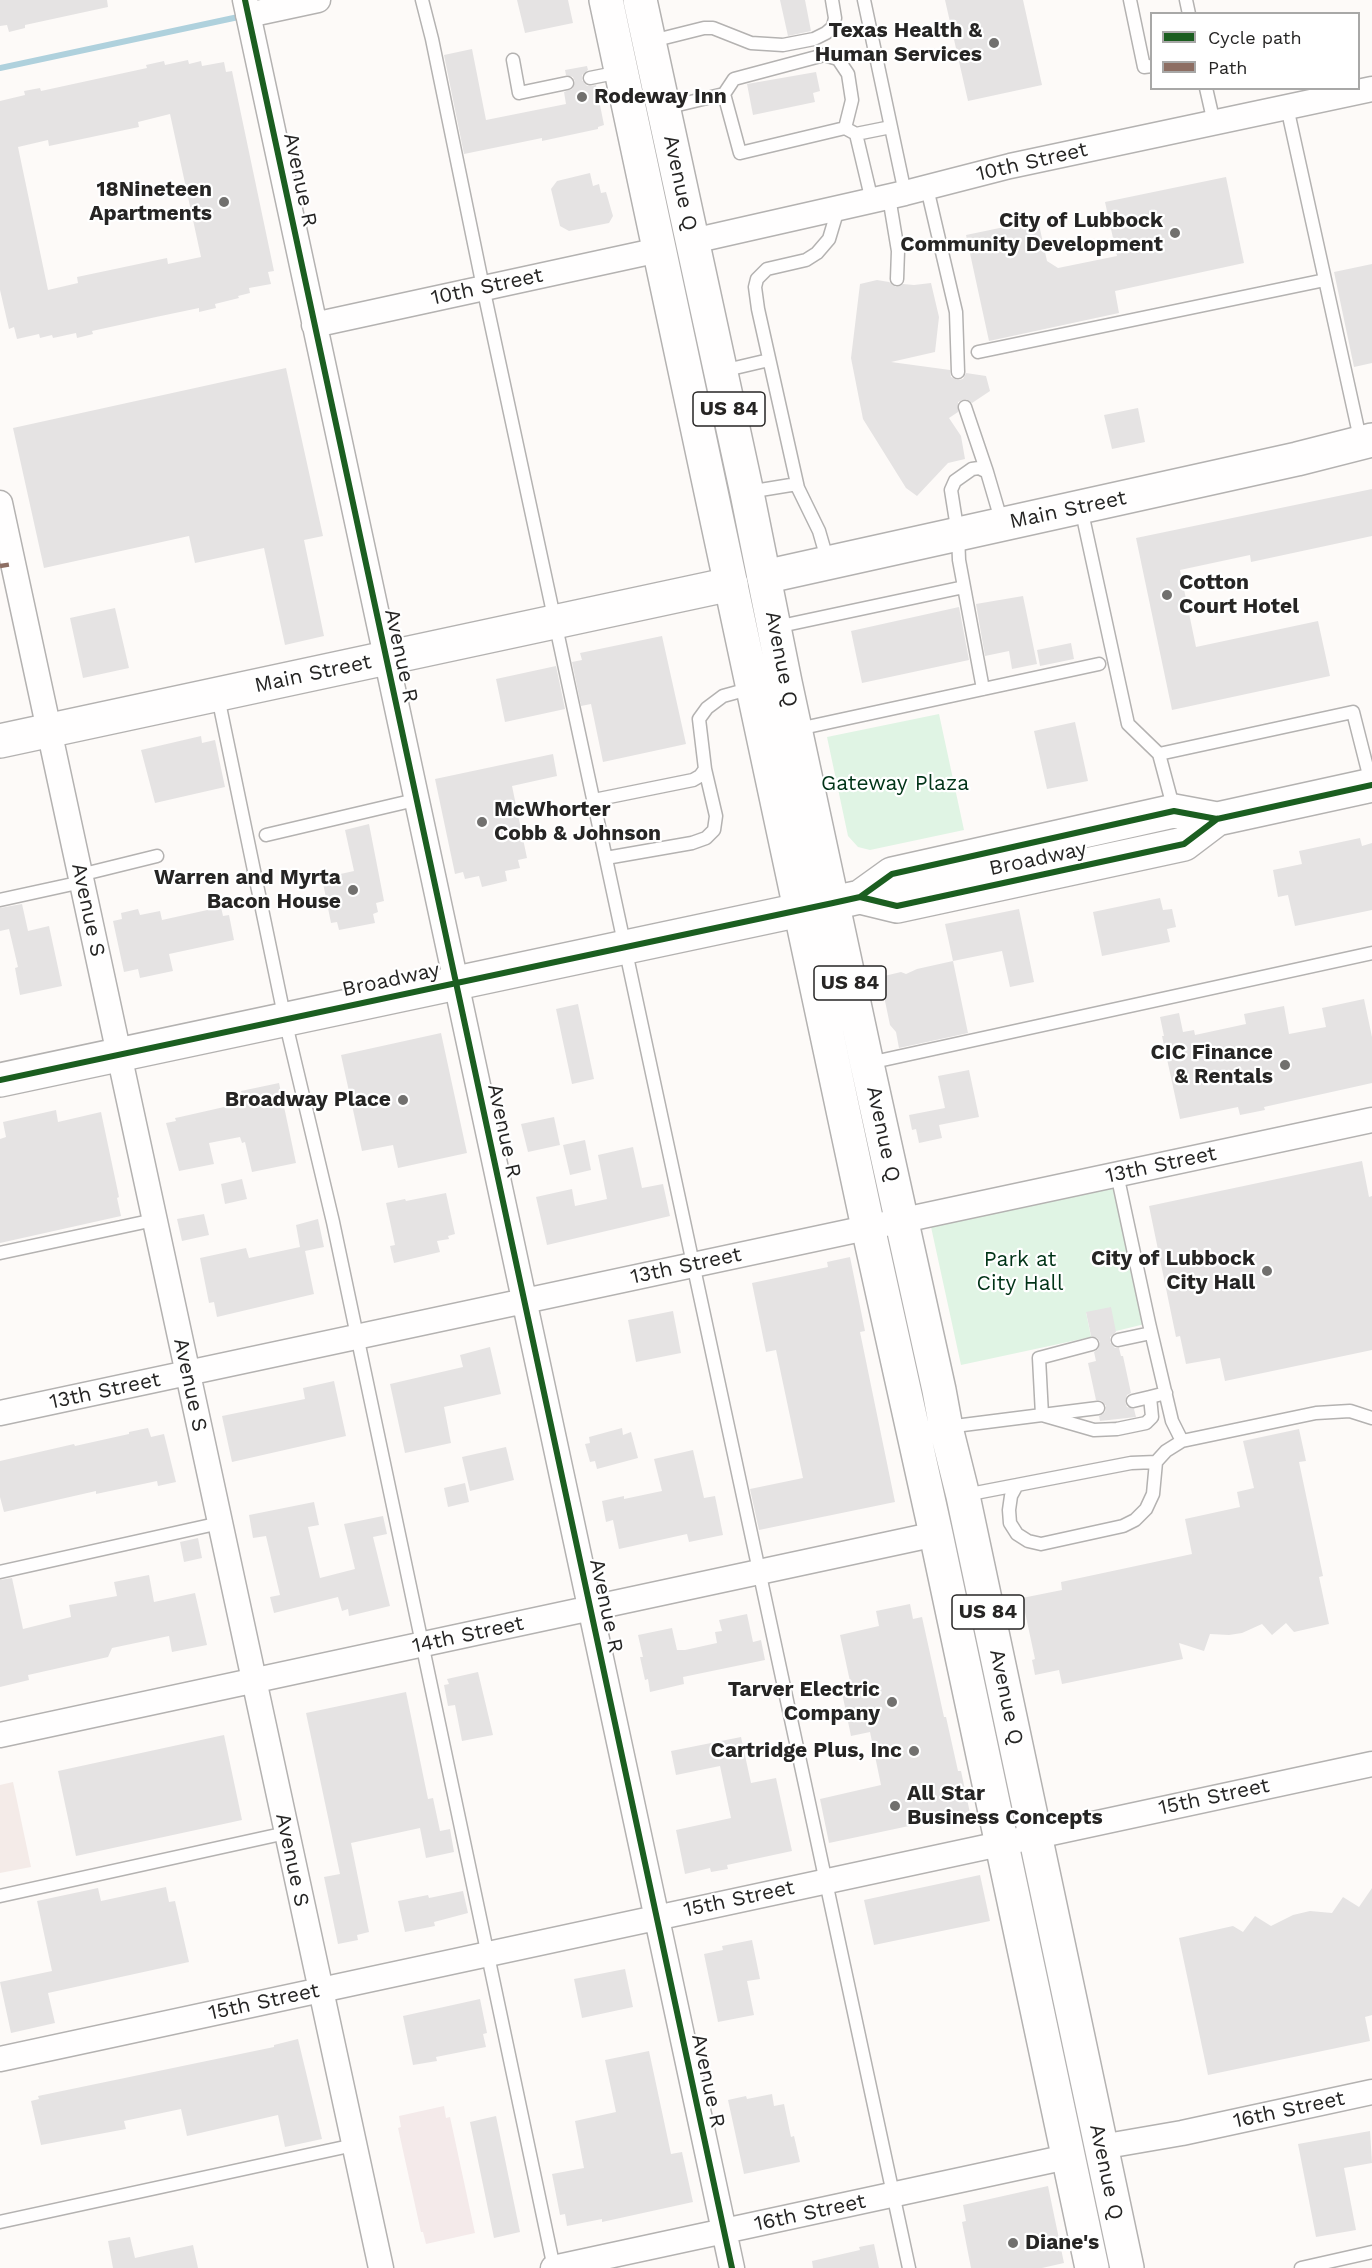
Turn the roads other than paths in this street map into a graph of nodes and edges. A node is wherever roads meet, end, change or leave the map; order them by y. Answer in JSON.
{"nodes":[{"id":1,"x":318,"y":0,"type":"edge"},
{"id":2,"x":422,"y":0,"type":"edge"},
{"id":3,"x":606,"y":0,"type":"edge"},
{"id":4,"x":640,"y":0,"type":"edge"},
{"id":5,"x":832,"y":0,"type":"edge"},
{"id":6,"x":864,"y":0,"type":"edge"},
{"id":7,"x":1130,"y":0,"type":"edge"},
{"id":8,"x":246,"y":8,"type":"edge"},
{"id":9,"x":649,"y":42,"type":"junction"},
{"id":10,"x":513,"y":60,"type":"dead end"},
{"id":11,"x":1150,"y":66,"type":"edge"},
{"id":12,"x":567,"y":82,"type":"dead end"},
{"id":13,"x":1372,"y":89,"type":"edge"},
{"id":14,"x":1206,"y":90,"type":"edge"},
{"id":15,"x":724,"y":94,"type":"junction"},
{"id":16,"x":629,"y":106,"type":"junction"},
{"id":17,"x":1287,"y":107,"type":"junction"},
{"id":18,"x":664,"y":109,"type":"junction"},
{"id":19,"x":1214,"y":123,"type":"junction"},
{"id":20,"x":891,"y":127,"type":"junction"},
{"id":21,"x":845,"y":128,"type":"junction"},
{"id":22,"x":856,"y":134,"type":"junction"},
{"id":23,"x":898,"y":195,"type":"junction"},
{"id":24,"x":838,"y":209,"type":"junction"},
{"id":25,"x":693,"y":241,"type":"junction"},
{"id":26,"x":659,"y":250,"type":"junction"},
{"id":27,"x":897,"y":279,"type":"dead end"},
{"id":28,"x":1325,"y":280,"type":"junction"},
{"id":29,"x":483,"y":287,"type":"junction"},
{"id":30,"x":314,"y":325,"type":"junction"},
{"id":31,"x":978,"y":352,"type":"dead end"},
{"id":32,"x":769,"y":360,"type":"junction"},
{"id":33,"x":720,"y":367,"type":"junction"},
{"id":34,"x":958,"y":372,"type":"dead end"},
{"id":35,"x":965,"y":407,"type":"dead end"},
{"id":36,"x":1366,"y":442,"type":"edge"},
{"id":37,"x":987,"y":472,"type":"junction"},
{"id":38,"x":797,"y":484,"type":"junction"},
{"id":39,"x":747,"y":493,"type":"junction"},
{"id":40,"x":1081,"y":507,"type":"junction"},
{"id":41,"x":1,"y":517,"type":"edge"},
{"id":42,"x":1002,"y":525,"type":"junction"},
{"id":43,"x":958,"y":534,"type":"junction"},
{"id":44,"x":829,"y":563,"type":"junction"},
{"id":45,"x":764,"y":577,"type":"junction"},
{"id":46,"x":731,"y":584,"type":"junction"},
{"id":47,"x":964,"y":587,"type":"junction"},
{"id":48,"x":556,"y":622,"type":"junction"},
{"id":49,"x":775,"y":627,"type":"junction"},
{"id":50,"x":385,"y":658,"type":"junction"},
{"id":51,"x":1099,"y":664,"type":"dead end"},
{"id":52,"x":753,"y":688,"type":"junction"},
{"id":53,"x":983,"y":689,"type":"junction"},
{"id":54,"x":217,"y":694,"type":"junction"},
{"id":55,"x":49,"y":730,"type":"junction"},
{"id":56,"x":795,"y":730,"type":"junction"},
{"id":57,"x":0,"y":741,"type":"edge"},
{"id":58,"x":1159,"y":754,"type":"junction"},
{"id":59,"x":705,"y":768,"type":"junction"},
{"id":60,"x":1372,"y":785,"type":"edge"},
{"id":61,"x":415,"y":800,"type":"junction"},
{"id":62,"x":594,"y":800,"type":"junction"},
{"id":63,"x":1174,"y":811,"type":"junction"},
{"id":64,"x":1216,"y":819,"type":"junction"},
{"id":65,"x":266,"y":835,"type":"dead end"},
{"id":66,"x":157,"y":856,"type":"dead end"},
{"id":67,"x":606,"y":858,"type":"junction"},
{"id":68,"x":81,"y":878,"type":"junction"},
{"id":69,"x":0,"y":900,"type":"edge"},
{"id":70,"x":846,"y":900,"type":"junction"},
{"id":71,"x":800,"y":910,"type":"junction"},
{"id":72,"x":625,"y":946,"type":"junction"},
{"id":73,"x":1372,"y":953,"type":"edge"},
{"id":74,"x":455,"y":983,"type":"junction"},
{"id":75,"x":285,"y":1020,"type":"junction"},
{"id":76,"x":119,"y":1055,"type":"junction"},
{"id":77,"x":867,"y":1064,"type":"junction"},
{"id":78,"x":0,"y":1080,"type":"edge"},
{"id":79,"x":1372,"y":1119,"type":"edge"},
{"id":80,"x":1117,"y":1174,"type":"junction"},
{"id":81,"x":901,"y":1219,"type":"junction"},
{"id":82,"x":154,"y":1220,"type":"junction"},
{"id":83,"x":868,"y":1227,"type":"junction"},
{"id":84,"x":0,"y":1253,"type":"edge"},
{"id":85,"x":694,"y":1265,"type":"junction"},
{"id":86,"x":524,"y":1301,"type":"junction"},
{"id":87,"x":1151,"y":1333,"type":"junction"},
{"id":88,"x":357,"y":1337,"type":"junction"},
{"id":89,"x":1118,"y":1340,"type":"dead end"},
{"id":90,"x":1092,"y":1344,"type":"dead end"},
{"id":91,"x":188,"y":1373,"type":"junction"},
{"id":92,"x":1166,"y":1393,"type":"junction"},
{"id":93,"x":1150,"y":1397,"type":"junction"},
{"id":94,"x":1133,"y":1401,"type":"dead end"},
{"id":95,"x":1098,"y":1408,"type":"dead end"},
{"id":96,"x":0,"y":1413,"type":"edge"},
{"id":97,"x":1041,"y":1415,"type":"junction"},
{"id":98,"x":1372,"y":1418,"type":"edge"},
{"id":99,"x":946,"y":1428,"type":"junction"},
{"id":100,"x":1182,"y":1441,"type":"junction"},
{"id":101,"x":1156,"y":1462,"type":"junction"},
{"id":102,"x":1017,"y":1485,"type":"junction"},
{"id":103,"x":963,"y":1496,"type":"junction"},
{"id":104,"x":220,"y":1523,"type":"junction"},
{"id":105,"x":936,"y":1534,"type":"junction"},
{"id":106,"x":0,"y":1572,"type":"edge"},
{"id":107,"x":760,"y":1572,"type":"junction"},
{"id":108,"x":590,"y":1608,"type":"junction"},
{"id":109,"x":421,"y":1645,"type":"junction"},
{"id":110,"x":254,"y":1681,"type":"junction"},
{"id":111,"x":0,"y":1736,"type":"edge"},
{"id":112,"x":1372,"y":1764,"type":"edge"},
{"id":113,"x":286,"y":1833,"type":"junction"},
{"id":114,"x":1035,"y":1835,"type":"junction"},
{"id":115,"x":1001,"y":1842,"type":"junction"},
{"id":116,"x":826,"y":1881,"type":"junction"},
{"id":117,"x":0,"y":1896,"type":"edge"},
{"id":118,"x":656,"y":1917,"type":"junction"},
{"id":119,"x":487,"y":1954,"type":"junction"},
{"id":120,"x":320,"y":1990,"type":"junction"},
{"id":121,"x":0,"y":2059,"type":"edge"},
{"id":122,"x":1372,"y":2092,"type":"edge"},
{"id":123,"x":354,"y":2145,"type":"junction"},
{"id":124,"x":1101,"y":2147,"type":"junction"},
{"id":125,"x":1067,"y":2157,"type":"junction"},
{"id":126,"x":894,"y":2195,"type":"junction"},
{"id":127,"x":0,"y":2222,"type":"edge"},
{"id":128,"x":724,"y":2231,"type":"junction"},
{"id":129,"x":1372,"y":2252,"type":"edge"},
{"id":130,"x":381,"y":2268,"type":"edge"},
{"id":131,"x":554,"y":2268,"type":"edge"},
{"id":132,"x":732,"y":2268,"type":"edge"},
{"id":133,"x":909,"y":2268,"type":"edge"},
{"id":134,"x":1092,"y":2268,"type":"edge"},
{"id":135,"x":1126,"y":2268,"type":"edge"},
{"id":136,"x":1301,"y":2268,"type":"edge"}],
"edges":[{"from":1,"to":8,"type":"street"},
{"from":2,"to":29,"type":"lane"},
{"from":3,"to":16,"type":"main road","name":"Avenue Q","number":"US 84"},
{"from":4,"to":9,"type":"main road","name":"Avenue Q","number":"US 84"},
{"from":5,"to":9,"type":"lane"},
{"from":6,"to":20,"type":"lane"},
{"from":7,"to":11,"type":"lane"},
{"from":8,"to":30,"type":"street","name":"Avenue R"},
{"from":9,"to":18,"type":"main road","name":"Avenue Q","number":"US 84"},
{"from":10,"to":12,"type":"lane"},
{"from":13,"to":17,"type":"street","name":"10th Street"},
{"from":14,"to":19,"type":"lane"},
{"from":15,"to":18,"type":"lane"},
{"from":15,"to":21,"type":"lane"},
{"from":15,"to":21,"type":"lane"},
{"from":16,"to":25,"type":"main road"},
{"from":16,"to":26,"type":"main road","name":"Avenue Q","number":"US 84"},
{"from":17,"to":19,"type":"street","name":"10th Street"},
{"from":17,"to":28,"type":"lane"},
{"from":18,"to":25,"type":"main road","name":"Avenue Q","number":"US 84"},
{"from":19,"to":23,"type":"street","name":"10th Street"},
{"from":20,"to":22,"type":"lane"},
{"from":20,"to":23,"type":"lane"},
{"from":21,"to":22,"type":"lane"},
{"from":22,"to":23,"type":"lane"},
{"from":23,"to":24,"type":"street","name":"10th Street"},
{"from":23,"to":27,"type":"lane"},
{"from":23,"to":34,"type":"lane"},
{"from":24,"to":25,"type":"street","name":"10th Street"},
{"from":24,"to":32,"type":"lane"},
{"from":25,"to":33,"type":"main road","name":"Avenue Q","number":"US 84"},
{"from":26,"to":29,"type":"street","name":"10th Street"},
{"from":26,"to":33,"type":"main road"},
{"from":26,"to":46,"type":"main road","name":"Avenue Q","number":"US 84"},
{"from":28,"to":31,"type":"lane"},
{"from":28,"to":36,"type":"lane"},
{"from":29,"to":30,"type":"street","name":"10th Street"},
{"from":29,"to":48,"type":"lane"},
{"from":30,"to":50,"type":"street","name":"Avenue R"},
{"from":32,"to":33,"type":"lane"},
{"from":32,"to":38,"type":"lane"},
{"from":33,"to":39,"type":"main road","name":"Avenue Q","number":"US 84"},
{"from":35,"to":37,"type":"lane"},
{"from":36,"to":40,"type":"main road","name":"Main Street"},
{"from":37,"to":42,"type":"lane"},
{"from":37,"to":43,"type":"lane"},
{"from":38,"to":39,"type":"lane"},
{"from":38,"to":44,"type":"lane"},
{"from":39,"to":45,"type":"main road","name":"Avenue Q","number":"US 84"},
{"from":40,"to":42,"type":"main road","name":"Main Street"},
{"from":40,"to":58,"type":"lane"},
{"from":41,"to":55,"type":"street","name":"Avenue S"},
{"from":42,"to":43,"type":"main road","name":"Main Street"},
{"from":43,"to":44,"type":"main road","name":"Main Street"},
{"from":43,"to":47,"type":"lane"},
{"from":44,"to":45,"type":"main road","name":"Main Street"},
{"from":45,"to":49,"type":"main road","name":"Avenue Q","number":"US 84"},
{"from":46,"to":48,"type":"main road","name":"Main Street"},
{"from":46,"to":52,"type":"main road","name":"Avenue Q","number":"US 84"},
{"from":47,"to":49,"type":"lane"},
{"from":47,"to":53,"type":"lane"},
{"from":48,"to":50,"type":"main road","name":"Main Street"},
{"from":48,"to":62,"type":"lane"},
{"from":49,"to":56,"type":"main road","name":"Avenue Q","number":"US 84"},
{"from":50,"to":54,"type":"main road","name":"Main Street"},
{"from":50,"to":61,"type":"street","name":"Avenue R"},
{"from":51,"to":53,"type":"lane"},
{"from":52,"to":59,"type":"lane"},
{"from":52,"to":71,"type":"main road","name":"Avenue Q","number":"US 84"},
{"from":53,"to":56,"type":"lane"},
{"from":54,"to":55,"type":"main road","name":"Main Street"},
{"from":54,"to":75,"type":"lane"},
{"from":55,"to":57,"type":"main road","name":"Main Street"},
{"from":55,"to":68,"type":"street","name":"Avenue S"},
{"from":56,"to":70,"type":"main road","name":"Avenue Q","number":"US 84"},
{"from":58,"to":60,"type":"lane"},
{"from":58,"to":63,"type":"lane"},
{"from":59,"to":62,"type":"lane"},
{"from":59,"to":67,"type":"lane"},
{"from":60,"to":64,"type":"main road","name":"Broadway"},
{"from":61,"to":65,"type":"lane"},
{"from":61,"to":74,"type":"street","name":"Avenue R"},
{"from":62,"to":67,"type":"lane"},
{"from":63,"to":64,"type":"main road","name":"Broadway"},
{"from":63,"to":70,"type":"main road","name":"Broadway"},
{"from":64,"to":70,"type":"main road","name":"Broadway"},
{"from":66,"to":68,"type":"lane"},
{"from":67,"to":72,"type":"lane"},
{"from":68,"to":69,"type":"lane"},
{"from":68,"to":76,"type":"street","name":"Avenue S"},
{"from":70,"to":71,"type":"main road","name":"Broadway"},
{"from":70,"to":77,"type":"main road","name":"Avenue Q","number":"US 84"},
{"from":71,"to":72,"type":"main road","name":"Broadway"},
{"from":71,"to":83,"type":"main road","name":"Avenue Q","number":"US 84"},
{"from":72,"to":74,"type":"main road","name":"Broadway"},
{"from":72,"to":85,"type":"lane"},
{"from":73,"to":77,"type":"lane"},
{"from":74,"to":75,"type":"main road","name":"Broadway"},
{"from":74,"to":86,"type":"street","name":"Avenue R"},
{"from":75,"to":76,"type":"main road","name":"Broadway"},
{"from":75,"to":88,"type":"lane"},
{"from":76,"to":78,"type":"main road","name":"Broadway"},
{"from":76,"to":82,"type":"street","name":"Avenue S"},
{"from":77,"to":81,"type":"main road","name":"Avenue Q","number":"US 84"},
{"from":79,"to":80,"type":"street","name":"13th Street"},
{"from":80,"to":81,"type":"street","name":"13th Street"},
{"from":80,"to":87,"type":"lane"},
{"from":81,"to":83,"type":"street","name":"13th Street"},
{"from":81,"to":99,"type":"main road","name":"Avenue Q","number":"US 84"},
{"from":82,"to":84,"type":"lane"},
{"from":82,"to":91,"type":"street","name":"Avenue S"},
{"from":83,"to":85,"type":"street","name":"13th Street"},
{"from":83,"to":105,"type":"main road","name":"Avenue Q","number":"US 84"},
{"from":85,"to":86,"type":"street","name":"13th Street"},
{"from":85,"to":107,"type":"lane"},
{"from":86,"to":88,"type":"street","name":"13th Street"},
{"from":86,"to":108,"type":"street","name":"Avenue R"},
{"from":87,"to":89,"type":"lane"},
{"from":87,"to":92,"type":"lane"},
{"from":88,"to":91,"type":"street","name":"13th Street"},
{"from":88,"to":109,"type":"lane"},
{"from":90,"to":97,"type":"lane"},
{"from":91,"to":96,"type":"street","name":"13th Street"},
{"from":91,"to":104,"type":"street","name":"Avenue S"},
{"from":92,"to":93,"type":"lane"},
{"from":92,"to":100,"type":"lane"},
{"from":93,"to":94,"type":"lane"},
{"from":93,"to":97,"type":"lane"},
{"from":95,"to":97,"type":"lane"},
{"from":97,"to":99,"type":"lane"},
{"from":98,"to":100,"type":"lane"},
{"from":99,"to":103,"type":"main road","name":"Avenue Q","number":"US 84"},
{"from":100,"to":101,"type":"lane"},
{"from":101,"to":102,"type":"lane"},
{"from":101,"to":102,"type":"lane"},
{"from":102,"to":103,"type":"lane"},
{"from":103,"to":114,"type":"main road","name":"Avenue Q","number":"US 84"},
{"from":104,"to":106,"type":"lane"},
{"from":104,"to":110,"type":"street","name":"Avenue S"},
{"from":105,"to":107,"type":"street","name":"14th Street"},
{"from":105,"to":115,"type":"main road","name":"Avenue Q","number":"US 84"},
{"from":107,"to":108,"type":"street","name":"14th Street"},
{"from":107,"to":116,"type":"lane"},
{"from":108,"to":109,"type":"street","name":"14th Street"},
{"from":108,"to":118,"type":"street","name":"Avenue R"},
{"from":109,"to":110,"type":"street","name":"14th Street"},
{"from":109,"to":119,"type":"lane"},
{"from":110,"to":111,"type":"street","name":"14th Street"},
{"from":110,"to":113,"type":"street","name":"Avenue S"},
{"from":112,"to":114,"type":"street","name":"15th Street"},
{"from":113,"to":117,"type":"lane"},
{"from":113,"to":120,"type":"street","name":"Avenue S"},
{"from":114,"to":115,"type":"street","name":"15th Street"},
{"from":114,"to":124,"type":"main road","name":"Avenue Q","number":"US 84"},
{"from":115,"to":116,"type":"street","name":"15th Street"},
{"from":115,"to":125,"type":"main road","name":"Avenue Q","number":"US 84"},
{"from":116,"to":118,"type":"street","name":"15th Street"},
{"from":116,"to":126,"type":"lane"},
{"from":118,"to":119,"type":"street","name":"15th Street"},
{"from":118,"to":128,"type":"street","name":"Avenue R"},
{"from":119,"to":120,"type":"street","name":"15th Street"},
{"from":119,"to":131,"type":"lane"},
{"from":120,"to":121,"type":"street","name":"15th Street"},
{"from":120,"to":123,"type":"street","name":"Avenue S"},
{"from":122,"to":124,"type":"street","name":"16th Street"},
{"from":123,"to":127,"type":"lane"},
{"from":123,"to":130,"type":"street","name":"Avenue S"},
{"from":124,"to":135,"type":"main road","name":"Avenue Q","number":"US 84"},
{"from":125,"to":126,"type":"street","name":"16th Street"},
{"from":125,"to":134,"type":"main road","name":"Avenue Q","number":"US 84"},
{"from":126,"to":128,"type":"street","name":"16th Street"},
{"from":126,"to":133,"type":"lane"},
{"from":128,"to":131,"type":"street","name":"16th Street"},
{"from":128,"to":132,"type":"street","name":"Avenue R"},
{"from":129,"to":136,"type":"lane"}]}
